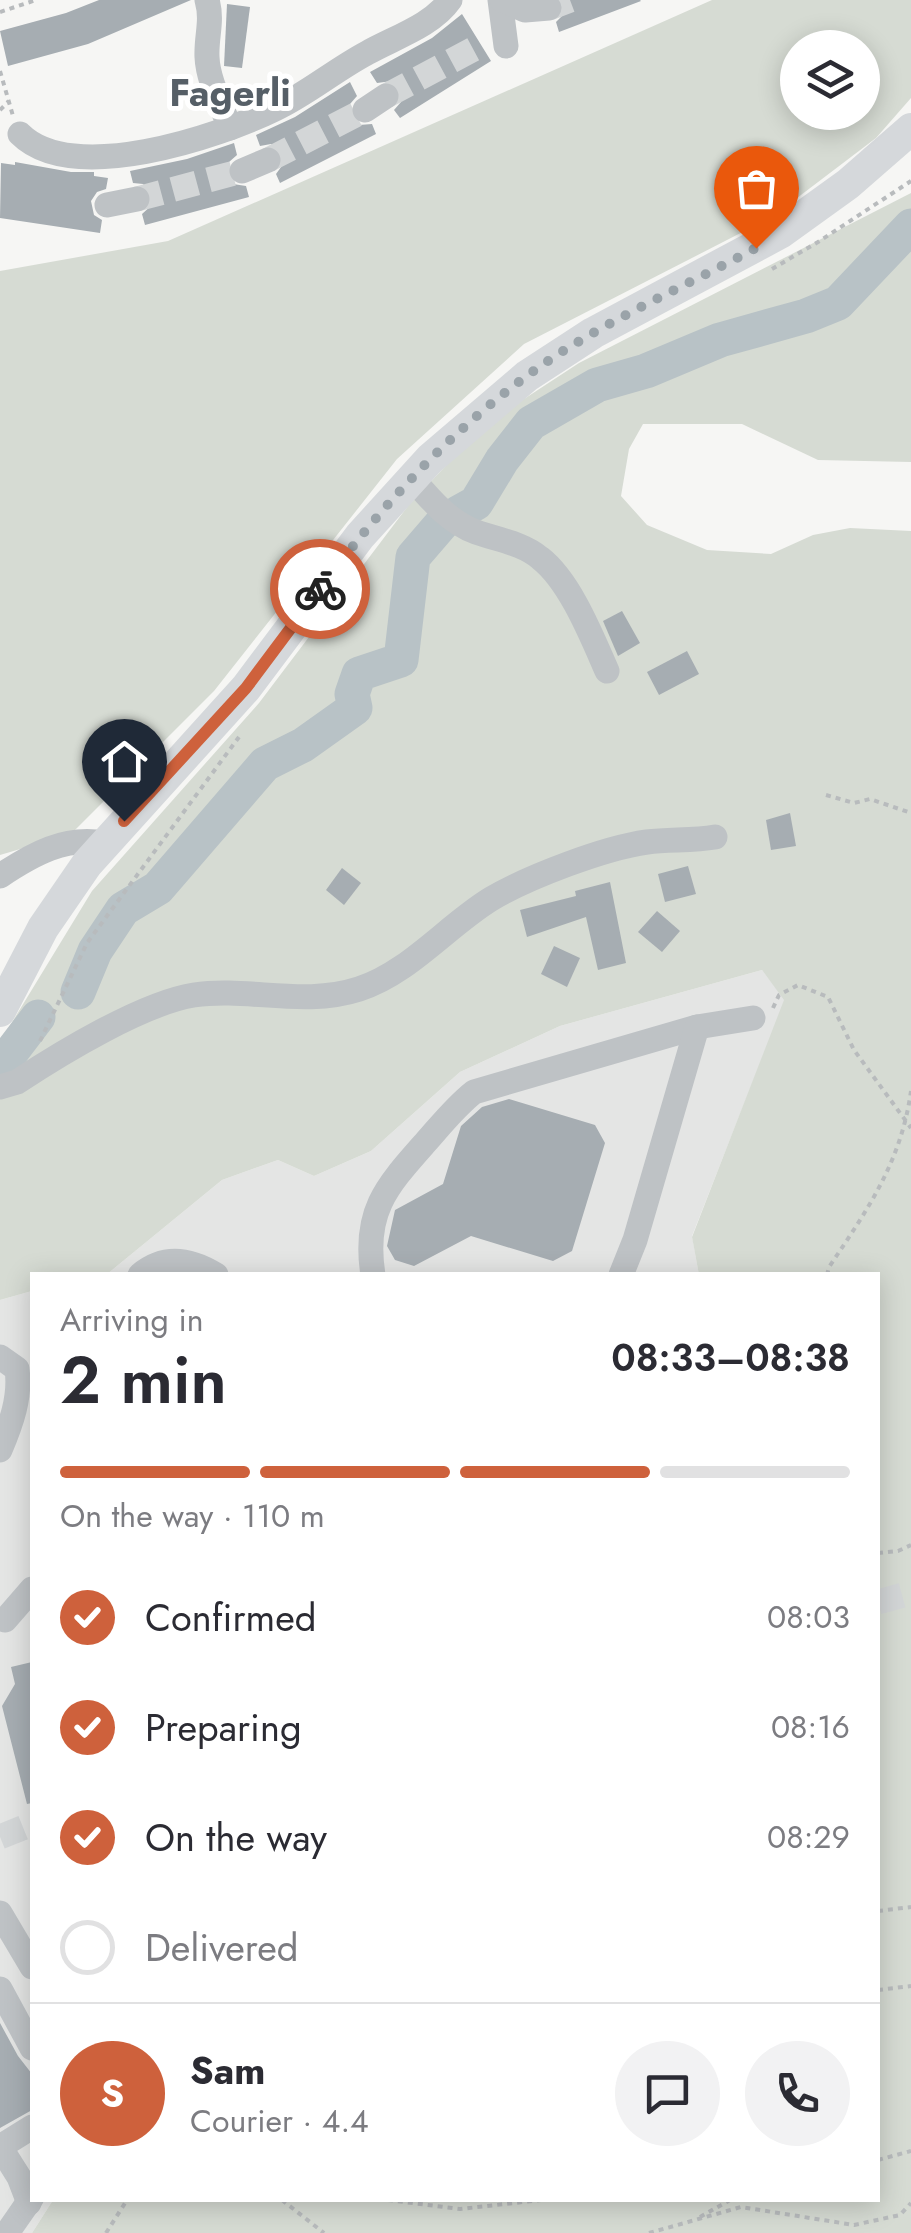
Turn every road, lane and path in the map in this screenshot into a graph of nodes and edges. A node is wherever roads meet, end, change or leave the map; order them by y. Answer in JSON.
{"nodes":[{"id":1,"x":36,"y":0,"type":"edge"},
{"id":2,"x":207,"y":0,"type":"edge"},
{"id":3,"x":450,"y":0,"type":"edge"},
{"id":4,"x":501,"y":0,"type":"edge"},
{"id":5,"x":2,"y":2,"type":"edge"},
{"id":6,"x":550,"y":8,"type":"dead end"},
{"id":7,"x":1,"y":11,"type":"edge"},
{"id":8,"x":497,"y":42,"type":"dead end"},
{"id":9,"x":0,"y":71,"type":"edge"},
{"id":10,"x":9,"y":101,"type":"junction"},
{"id":11,"x":0,"y":110,"type":"edge"},
{"id":12,"x":230,"y":128,"type":"junction"},
{"id":13,"x":910,"y":131,"type":"edge"},
{"id":14,"x":20,"y":134,"type":"joint"},
{"id":15,"x":268,"y":160,"type":"tunnel mouth"},
{"id":16,"x":242,"y":171,"type":"tunnel mouth"},
{"id":17,"x":911,"y":180,"type":"edge"},
{"id":18,"x":137,"y":199,"type":"tunnel mouth"},
{"id":19,"x":107,"y":206,"type":"dead end"},
{"id":20,"x":767,"y":271,"type":"dead end"},
{"id":21,"x":412,"y":478,"type":"junction"},
{"id":22,"x":607,"y":671,"type":"dead end"},
{"id":23,"x":247,"y":726,"type":"dead end"},
{"id":24,"x":826,"y":795,"type":"dead end"},
{"id":25,"x":911,"y":813,"type":"edge"},
{"id":26,"x":715,"y":837,"type":"dead end"},
{"id":27,"x":104,"y":843,"type":"junction"},
{"id":28,"x":0,"y":876,"type":"edge"},
{"id":29,"x":0,"y":1010,"type":"edge"},
{"id":30,"x":753,"y":1018,"type":"joint"},
{"id":31,"x":697,"y":1027,"type":"junction"},
{"id":32,"x":39,"y":1043,"type":"dead end"},
{"id":33,"x":0,"y":1087,"type":"edge"},
{"id":34,"x":911,"y":1090,"type":"edge"},
{"id":35,"x":909,"y":1126,"type":"edge"},
{"id":36,"x":144,"y":1272,"type":"edge"},
{"id":37,"x":211,"y":1272,"type":"edge"},
{"id":38,"x":373,"y":1272,"type":"edge"},
{"id":39,"x":622,"y":1272,"type":"edge"},
{"id":40,"x":828,"y":1272,"type":"edge"},
{"id":41,"x":0,"y":1357,"type":"edge"},
{"id":42,"x":0,"y":1450,"type":"edge"},
{"id":43,"x":911,"y":1545,"type":"edge"},
{"id":44,"x":880,"y":1552,"type":"edge"},
{"id":45,"x":30,"y":1591,"type":"edge"},
{"id":46,"x":5,"y":1620,"type":"dead end"},
{"id":47,"x":911,"y":1907,"type":"edge"},
{"id":48,"x":880,"y":1911,"type":"edge"},
{"id":49,"x":1,"y":1916,"type":"edge"},
{"id":50,"x":30,"y":1964,"type":"edge"},
{"id":51,"x":911,"y":1986,"type":"edge"},
{"id":52,"x":0,"y":1989,"type":"edge"},
{"id":53,"x":880,"y":1990,"type":"edge"},
{"id":54,"x":30,"y":2044,"type":"edge"},
{"id":55,"x":30,"y":2128,"type":"edge"},
{"id":56,"x":0,"y":2147,"type":"edge"},
{"id":57,"x":911,"y":2151,"type":"edge"},
{"id":58,"x":880,"y":2159,"type":"edge"},
{"id":59,"x":30,"y":2198,"type":"edge"},
{"id":60,"x":30,"y":2201,"type":"edge"},
{"id":61,"x":126,"y":2202,"type":"edge"},
{"id":62,"x":285,"y":2202,"type":"edge"},
{"id":63,"x":404,"y":2202,"type":"edge"},
{"id":64,"x":531,"y":2202,"type":"edge"},
{"id":65,"x":727,"y":2202,"type":"edge"},
{"id":66,"x":911,"y":2204,"type":"edge"},
{"id":67,"x":692,"y":2222,"type":"junction"},
{"id":68,"x":7,"y":2233,"type":"edge"},
{"id":69,"x":106,"y":2233,"type":"edge"},
{"id":70,"x":324,"y":2233,"type":"edge"},
{"id":71,"x":649,"y":2233,"type":"edge"}],
"edges":[{"from":1,"to":7,"type":"path"},
{"from":2,"to":12,"type":"lane"},
{"from":3,"to":12,"type":"lane"},
{"from":4,"to":6,"type":"lane"},
{"from":4,"to":8,"type":"lane"},
{"from":5,"to":7,"type":"path"},
{"from":9,"to":10,"type":"path"},
{"from":10,"to":11,"type":"path"},
{"from":10,"to":14,"type":"path"},
{"from":12,"to":14,"type":"lane"},
{"from":13,"to":21,"type":"main road"},
{"from":15,"to":16,"type":"lane"},
{"from":17,"to":20,"type":"path"},
{"from":18,"to":19,"type":"lane"},
{"from":21,"to":22,"type":"lane"},
{"from":21,"to":27,"type":"main road"},
{"from":23,"to":32,"type":"path"},
{"from":24,"to":25,"type":"path"},
{"from":26,"to":33,"type":"lane"},
{"from":27,"to":28,"type":"lane"},
{"from":27,"to":29,"type":"main road"},
{"from":30,"to":31,"type":"lane"},
{"from":30,"to":35,"type":"path"},
{"from":31,"to":38,"type":"lane"},
{"from":31,"to":39,"type":"lane"},
{"from":34,"to":35,"type":"path"},
{"from":35,"to":40,"type":"path"},
{"from":36,"to":37,"type":"lane"},
{"from":41,"to":42,"type":"lane"},
{"from":43,"to":44,"type":"path"},
{"from":45,"to":46,"type":"lane"},
{"from":47,"to":48,"type":"path"},
{"from":49,"to":50,"type":"lane"},
{"from":51,"to":53,"type":"path"},
{"from":52,"to":54,"type":"lane"},
{"from":55,"to":56,"type":"lane"},
{"from":56,"to":59,"type":"lane"},
{"from":57,"to":58,"type":"path"},
{"from":60,"to":68,"type":"lane"},
{"from":61,"to":69,"type":"path"},
{"from":62,"to":70,"type":"path"},
{"from":63,"to":64,"type":"path"},
{"from":65,"to":67,"type":"path"},
{"from":66,"to":67,"type":"path"},
{"from":67,"to":71,"type":"path"}]}
